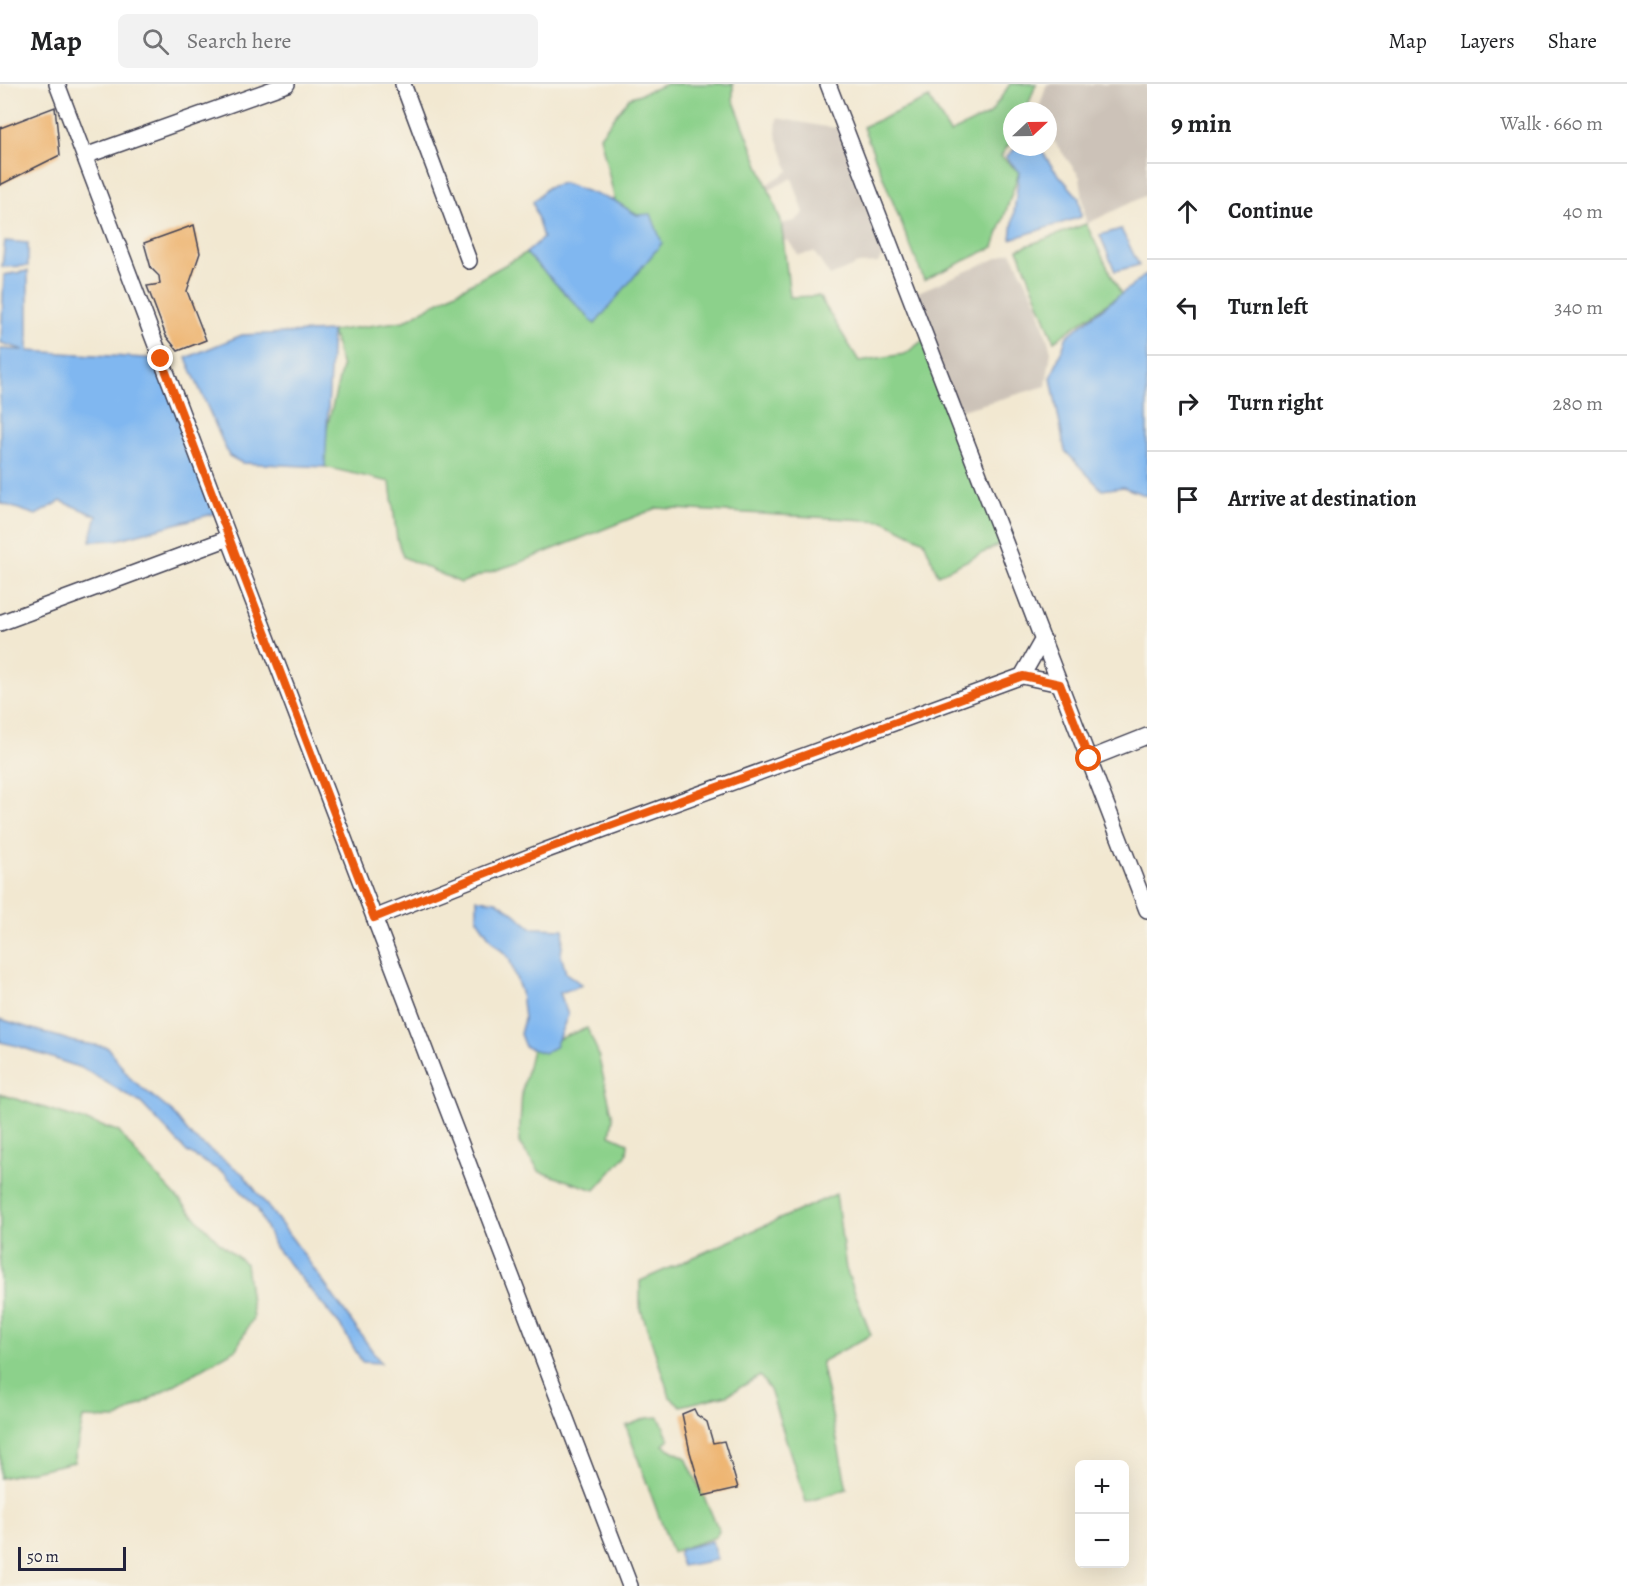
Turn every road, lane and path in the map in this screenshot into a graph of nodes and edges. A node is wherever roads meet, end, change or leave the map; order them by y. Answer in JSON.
{"nodes":[{"id":1,"x":57,"y":84,"type":"edge"},
{"id":2,"x":286,"y":84,"type":"edge"},
{"id":3,"x":403,"y":84,"type":"edge"},
{"id":4,"x":828,"y":84,"type":"edge"},
{"id":5,"x":85,"y":156,"type":"junction"},
{"id":6,"x":469,"y":261,"type":"dead end"},
{"id":7,"x":229,"y":538,"type":"junction"},
{"id":8,"x":0,"y":623,"type":"edge"},
{"id":9,"x":1042,"y":639,"type":"junction"},
{"id":10,"x":1023,"y":676,"type":"junction"},
{"id":11,"x":1060,"y":684,"type":"junction"},
{"id":12,"x":1147,"y":736,"type":"edge"},
{"id":13,"x":1089,"y":759,"type":"junction"},
{"id":14,"x":1147,"y":910,"type":"edge"},
{"id":15,"x":374,"y":918,"type":"junction"},
{"id":16,"x":630,"y":1586,"type":"edge"}],
"edges":[{"from":1,"to":5,"type":"street"},
{"from":2,"to":5,"type":"street"},
{"from":3,"to":6,"type":"street"},
{"from":4,"to":9,"type":"street"},
{"from":5,"to":7,"type":"street"},
{"from":7,"to":8,"type":"street"},
{"from":7,"to":15,"type":"street"},
{"from":9,"to":10,"type":"street"},
{"from":9,"to":11,"type":"street"},
{"from":10,"to":11,"type":"street"},
{"from":10,"to":15,"type":"street"},
{"from":11,"to":13,"type":"street"},
{"from":12,"to":13,"type":"street"},
{"from":13,"to":14,"type":"street"},
{"from":15,"to":16,"type":"street"}]}
